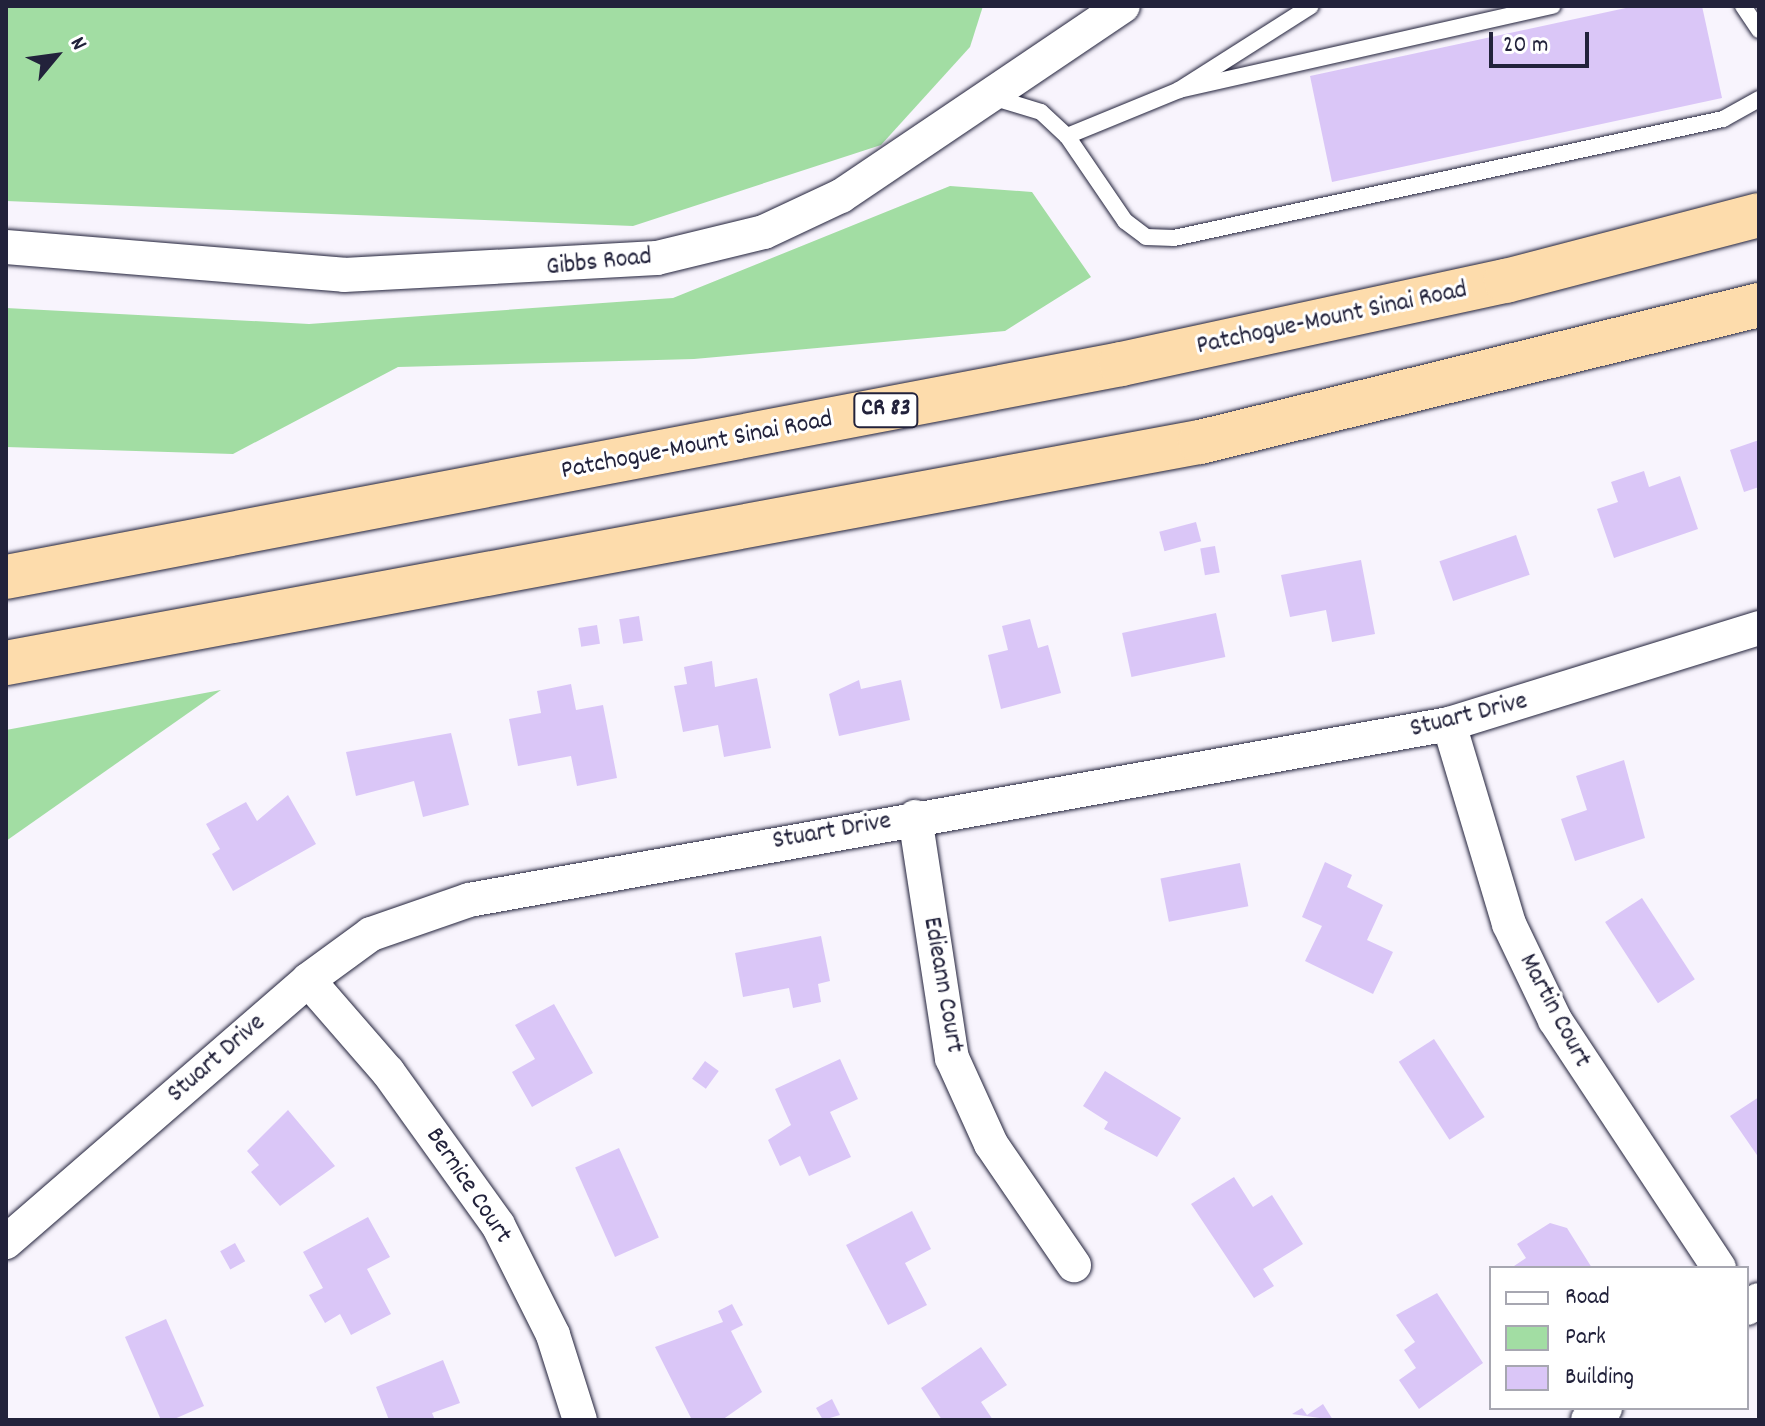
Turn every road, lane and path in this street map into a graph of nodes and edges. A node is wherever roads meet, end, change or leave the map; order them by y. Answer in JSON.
{"nodes":[{"id":1,"x":1123,"y":6,"type":"edge"},
{"id":2,"x":1311,"y":6,"type":"edge"},
{"id":3,"x":1553,"y":6,"type":"edge"},
{"id":4,"x":1743,"y":6,"type":"edge"},
{"id":5,"x":1759,"y":30,"type":"edge"},
{"id":6,"x":1179,"y":90,"type":"junction"},
{"id":7,"x":991,"y":96,"type":"junction"},
{"id":8,"x":1759,"y":99,"type":"edge"},
{"id":9,"x":1067,"y":136,"type":"junction"},
{"id":10,"x":1759,"y":215,"type":"edge"},
{"id":11,"x":6,"y":247,"type":"edge"},
{"id":12,"x":1759,"y":305,"type":"edge"},
{"id":13,"x":6,"y":577,"type":"edge"},
{"id":14,"x":1759,"y":628,"type":"edge"},
{"id":15,"x":6,"y":663,"type":"edge"},
{"id":16,"x":1449,"y":724,"type":"junction"},
{"id":17,"x":915,"y":817,"type":"junction"},
{"id":18,"x":308,"y":980,"type":"junction"},
{"id":19,"x":6,"y":1242,"type":"edge"},
{"id":20,"x":1074,"y":1265,"type":"dead end"},
{"id":21,"x":1718,"y":1266,"type":"edge"},
{"id":22,"x":580,"y":1420,"type":"edge"}],
"edges":[{"from":1,"to":7,"type":"street","name":"Gibbs Road"},
{"from":2,"to":6,"type":"lane"},
{"from":3,"to":6,"type":"lane"},
{"from":4,"to":5,"type":"lane"},
{"from":6,"to":9,"type":"lane"},
{"from":7,"to":9,"type":"lane"},
{"from":7,"to":11,"type":"street","name":"Gibbs Road"},
{"from":8,"to":9,"type":"lane"},
{"from":10,"to":13,"type":"highway","name":"Patchogue-Mount Sinai Road","number":"CR 83"},
{"from":12,"to":15,"type":"highway"},
{"from":14,"to":16,"type":"street","name":"Stuart Drive"},
{"from":16,"to":17,"type":"street","name":"Stuart Drive"},
{"from":16,"to":21,"type":"street","name":"Martin Court"},
{"from":17,"to":18,"type":"street","name":"Stuart Drive"},
{"from":17,"to":20,"type":"street","name":"Edieann Court"},
{"from":18,"to":19,"type":"street","name":"Stuart Drive"},
{"from":18,"to":22,"type":"street","name":"Bernice Court"}]}
